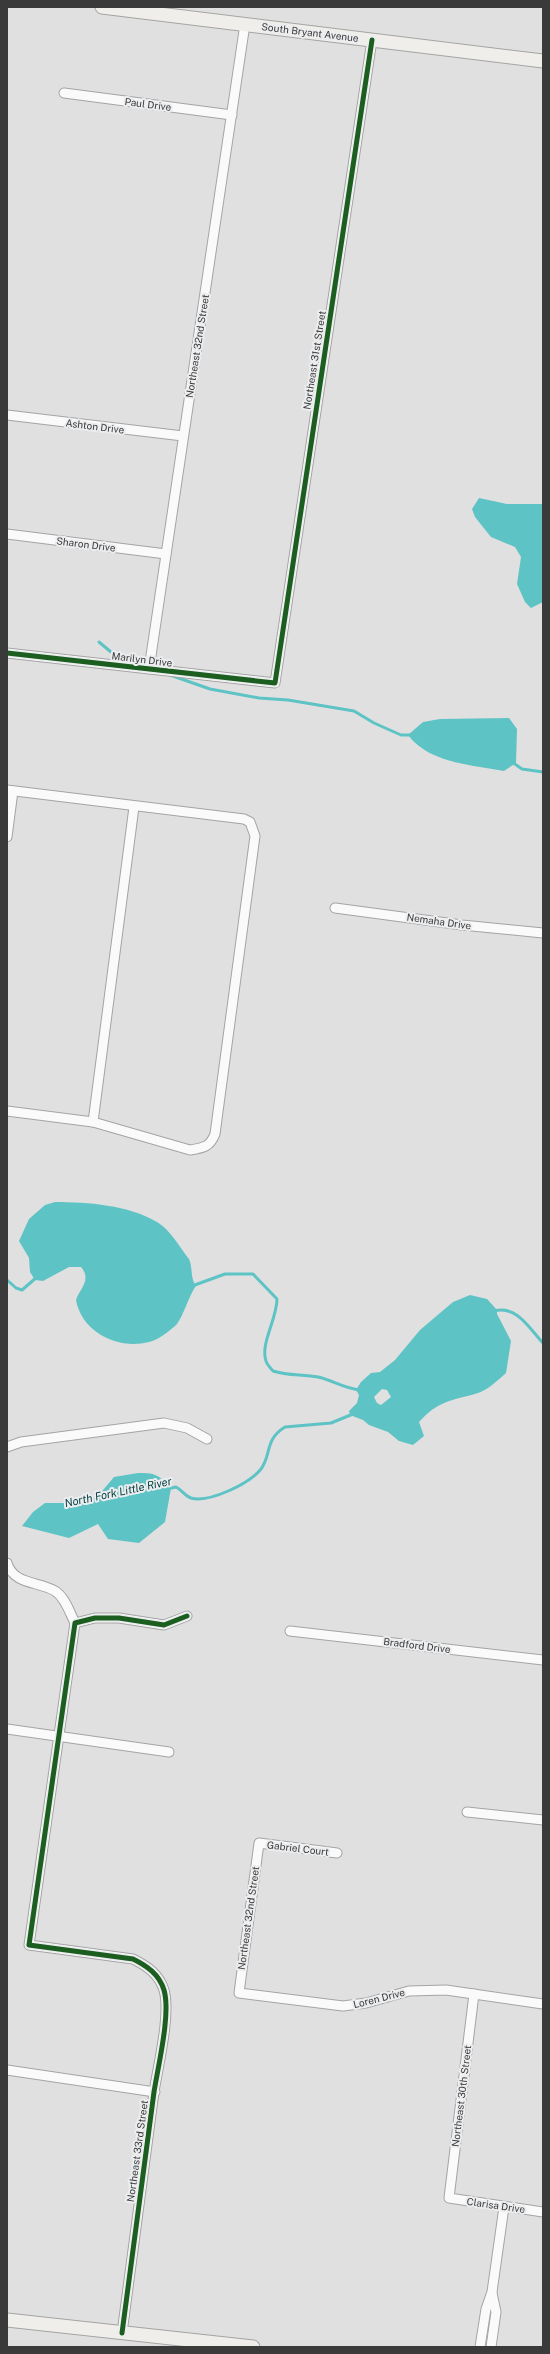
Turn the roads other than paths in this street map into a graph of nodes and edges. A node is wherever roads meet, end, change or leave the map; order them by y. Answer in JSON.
{"nodes":[{"id":1,"x":102,"y":7,"type":"edge"},
{"id":2,"x":245,"y":24,"type":"junction"},
{"id":3,"x":372,"y":40,"type":"junction"},
{"id":4,"x":543,"y":61,"type":"edge"},
{"id":5,"x":64,"y":94,"type":"dead end"},
{"id":6,"x":232,"y":115,"type":"junction"},
{"id":7,"x":7,"y":415,"type":"edge"},
{"id":8,"x":183,"y":436,"type":"junction"},
{"id":9,"x":7,"y":534,"type":"edge"},
{"id":10,"x":166,"y":554,"type":"junction"},
{"id":11,"x":7,"y":653,"type":"edge"},
{"id":12,"x":149,"y":669,"type":"junction"},
{"id":13,"x":275,"y":683,"type":"joint"},
{"id":14,"x":10,"y":791,"type":"edge"},
{"id":15,"x":134,"y":807,"type":"junction"},
{"id":16,"x":7,"y":837,"type":"edge"},
{"id":17,"x":335,"y":908,"type":"dead end"},
{"id":18,"x":543,"y":933,"type":"edge"},
{"id":19,"x":7,"y":1111,"type":"edge"},
{"id":20,"x":93,"y":1122,"type":"junction"},
{"id":21,"x":207,"y":1439,"type":"dead end"},
{"id":22,"x":7,"y":1447,"type":"edge"},
{"id":23,"x":7,"y":1563,"type":"edge"},
{"id":24,"x":188,"y":1616,"type":"dead end"},
{"id":25,"x":75,"y":1623,"type":"junction"},
{"id":26,"x":290,"y":1631,"type":"dead end"},
{"id":27,"x":543,"y":1660,"type":"edge"},
{"id":28,"x":7,"y":1729,"type":"edge"},
{"id":29,"x":59,"y":1736,"type":"junction"},
{"id":30,"x":169,"y":1752,"type":"dead end"},
{"id":31,"x":467,"y":1812,"type":"dead end"},
{"id":32,"x":543,"y":1820,"type":"edge"},
{"id":33,"x":259,"y":1843,"type":"joint"},
{"id":34,"x":337,"y":1853,"type":"dead end"},
{"id":35,"x":240,"y":1993,"type":"joint"},
{"id":36,"x":474,"y":1994,"type":"junction"},
{"id":37,"x":543,"y":2004,"type":"edge"},
{"id":38,"x":7,"y":2070,"type":"edge"},
{"id":39,"x":155,"y":2092,"type":"junction"},
{"id":40,"x":449,"y":2198,"type":"joint"},
{"id":41,"x":504,"y":2207,"type":"junction"},
{"id":42,"x":543,"y":2212,"type":"edge"},
{"id":43,"x":492,"y":2292,"type":"junction"},
{"id":44,"x":7,"y":2320,"type":"edge"},
{"id":45,"x":122,"y":2333,"type":"junction"},
{"id":46,"x":253,"y":2347,"type":"edge"},
{"id":47,"x":480,"y":2347,"type":"edge"},
{"id":48,"x":491,"y":2347,"type":"edge"}],
"edges":[{"from":1,"to":2,"type":"street","name":"South Bryant Avenue"},
{"from":2,"to":3,"type":"street","name":"South Bryant Avenue"},
{"from":2,"to":6,"type":"street","name":"Northeast 32nd Street"},
{"from":3,"to":4,"type":"street","name":"South Bryant Avenue"},
{"from":3,"to":13,"type":"street","name":"Northeast 31st Street"},
{"from":5,"to":6,"type":"street","name":"Paul Drive"},
{"from":6,"to":8,"type":"street","name":"Northeast 32nd Street"},
{"from":7,"to":8,"type":"street","name":"Ashton Drive"},
{"from":8,"to":10,"type":"street","name":"Northeast 32nd Street"},
{"from":9,"to":10,"type":"street","name":"Sharon Drive"},
{"from":10,"to":12,"type":"street","name":"Northeast 32nd Street"},
{"from":11,"to":12,"type":"street","name":"Marilyn Drive"},
{"from":12,"to":13,"type":"street","name":"Marilyn Drive"},
{"from":14,"to":15,"type":"street"},
{"from":14,"to":16,"type":"street"},
{"from":15,"to":20,"type":"street"},
{"from":15,"to":20,"type":"street"},
{"from":17,"to":18,"type":"street","name":"Nemaha Drive"},
{"from":19,"to":20,"type":"street"},
{"from":21,"to":22,"type":"street"},
{"from":23,"to":25,"type":"street"},
{"from":24,"to":25,"type":"street"},
{"from":25,"to":29,"type":"street"},
{"from":26,"to":27,"type":"street","name":"Bradford Drive"},
{"from":28,"to":29,"type":"street"},
{"from":29,"to":30,"type":"street"},
{"from":29,"to":39,"type":"street","name":"Northeast 33rd Street"},
{"from":31,"to":32,"type":"street"},
{"from":33,"to":34,"type":"street","name":"Gabriel Court"},
{"from":33,"to":35,"type":"street","name":"Northeast 32nd Street"},
{"from":35,"to":36,"type":"street","name":"Loren Drive"},
{"from":36,"to":37,"type":"street","name":"Loren Drive"},
{"from":36,"to":40,"type":"street","name":"Northeast 30th Street"},
{"from":38,"to":39,"type":"street"},
{"from":39,"to":45,"type":"street","name":"Northeast 33rd Street"},
{"from":40,"to":41,"type":"street","name":"Clarisa Drive"},
{"from":41,"to":42,"type":"street","name":"Clarisa Drive"},
{"from":41,"to":43,"type":"street"},
{"from":43,"to":47,"type":"street"},
{"from":43,"to":48,"type":"street"},
{"from":44,"to":45,"type":"street"},
{"from":45,"to":46,"type":"street"}]}
